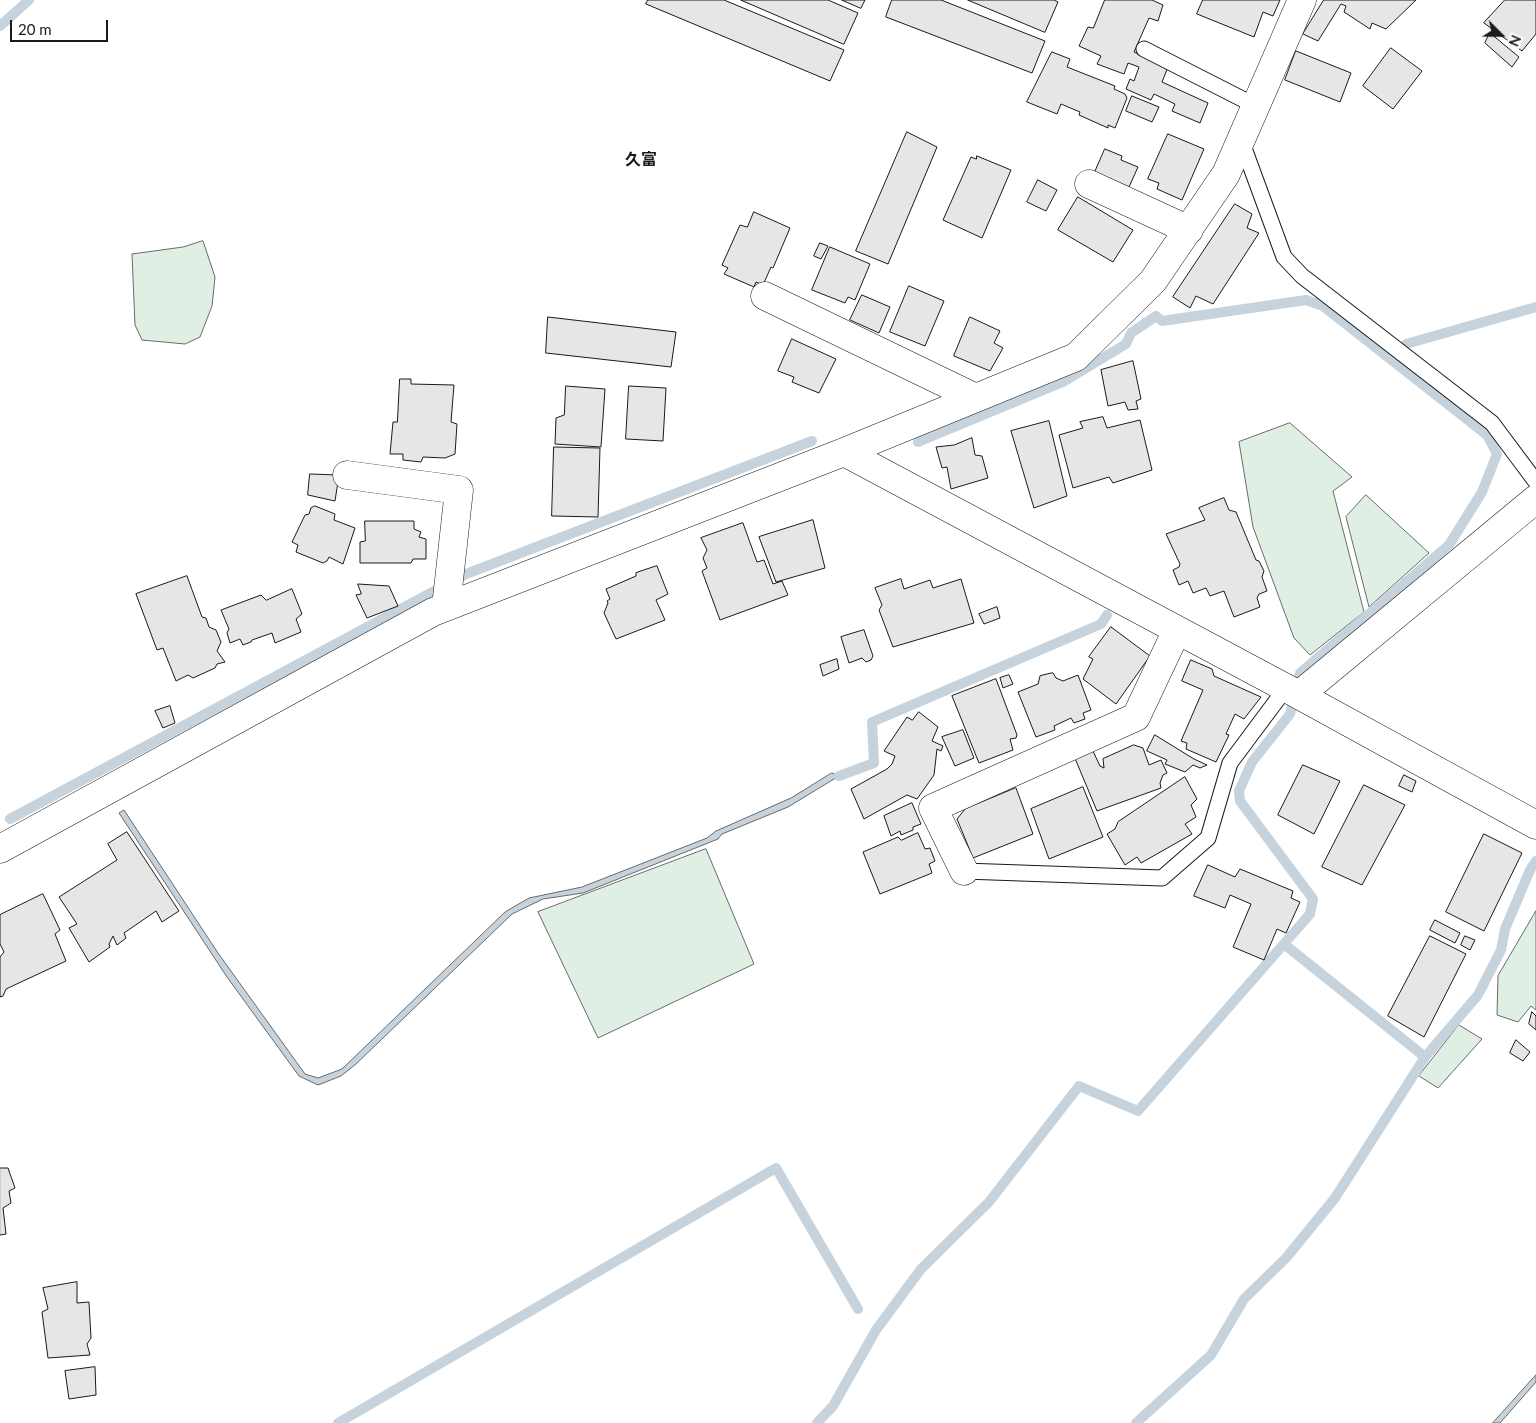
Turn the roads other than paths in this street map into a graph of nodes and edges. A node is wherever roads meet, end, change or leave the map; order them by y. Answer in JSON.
{"nodes":[{"id":1,"x":1302,"y":0,"type":"edge"},
{"id":2,"x":1144,"y":49,"type":"dead end"},
{"id":3,"x":1256,"y":106,"type":"junction"},
{"id":4,"x":1241,"y":140,"type":"junction"},
{"id":5,"x":1089,"y":184,"type":"dead end"},
{"id":6,"x":1188,"y":230,"type":"junction"},
{"id":7,"x":765,"y":296,"type":"dead end"},
{"id":8,"x":976,"y":398,"type":"junction"},
{"id":9,"x":844,"y":452,"type":"junction"},
{"id":10,"x":348,"y":475,"type":"dead end"},
{"id":11,"x":1536,"y":496,"type":"edge"},
{"id":12,"x":446,"y":607,"type":"junction"},
{"id":13,"x":1177,"y":630,"type":"junction"},
{"id":14,"x":1292,"y":692,"type":"junction"},
{"id":15,"x":1536,"y":825,"type":"edge"},
{"id":16,"x":2,"y":843,"type":"edge"},
{"id":17,"x":964,"y":871,"type":"joint"}],
"edges":[{"from":1,"to":3,"type":"street"},
{"from":2,"to":3,"type":"lane"},
{"from":3,"to":4,"type":"street"},
{"from":4,"to":6,"type":"street"},
{"from":4,"to":11,"type":"lane"},
{"from":5,"to":6,"type":"street"},
{"from":6,"to":8,"type":"street"},
{"from":7,"to":8,"type":"street"},
{"from":8,"to":9,"type":"street"},
{"from":9,"to":12,"type":"street"},
{"from":9,"to":13,"type":"street"},
{"from":10,"to":12,"type":"street"},
{"from":11,"to":14,"type":"street"},
{"from":12,"to":16,"type":"street"},
{"from":13,"to":14,"type":"street"},
{"from":13,"to":17,"type":"street"},
{"from":14,"to":15,"type":"street"},
{"from":14,"to":17,"type":"lane"}]}
